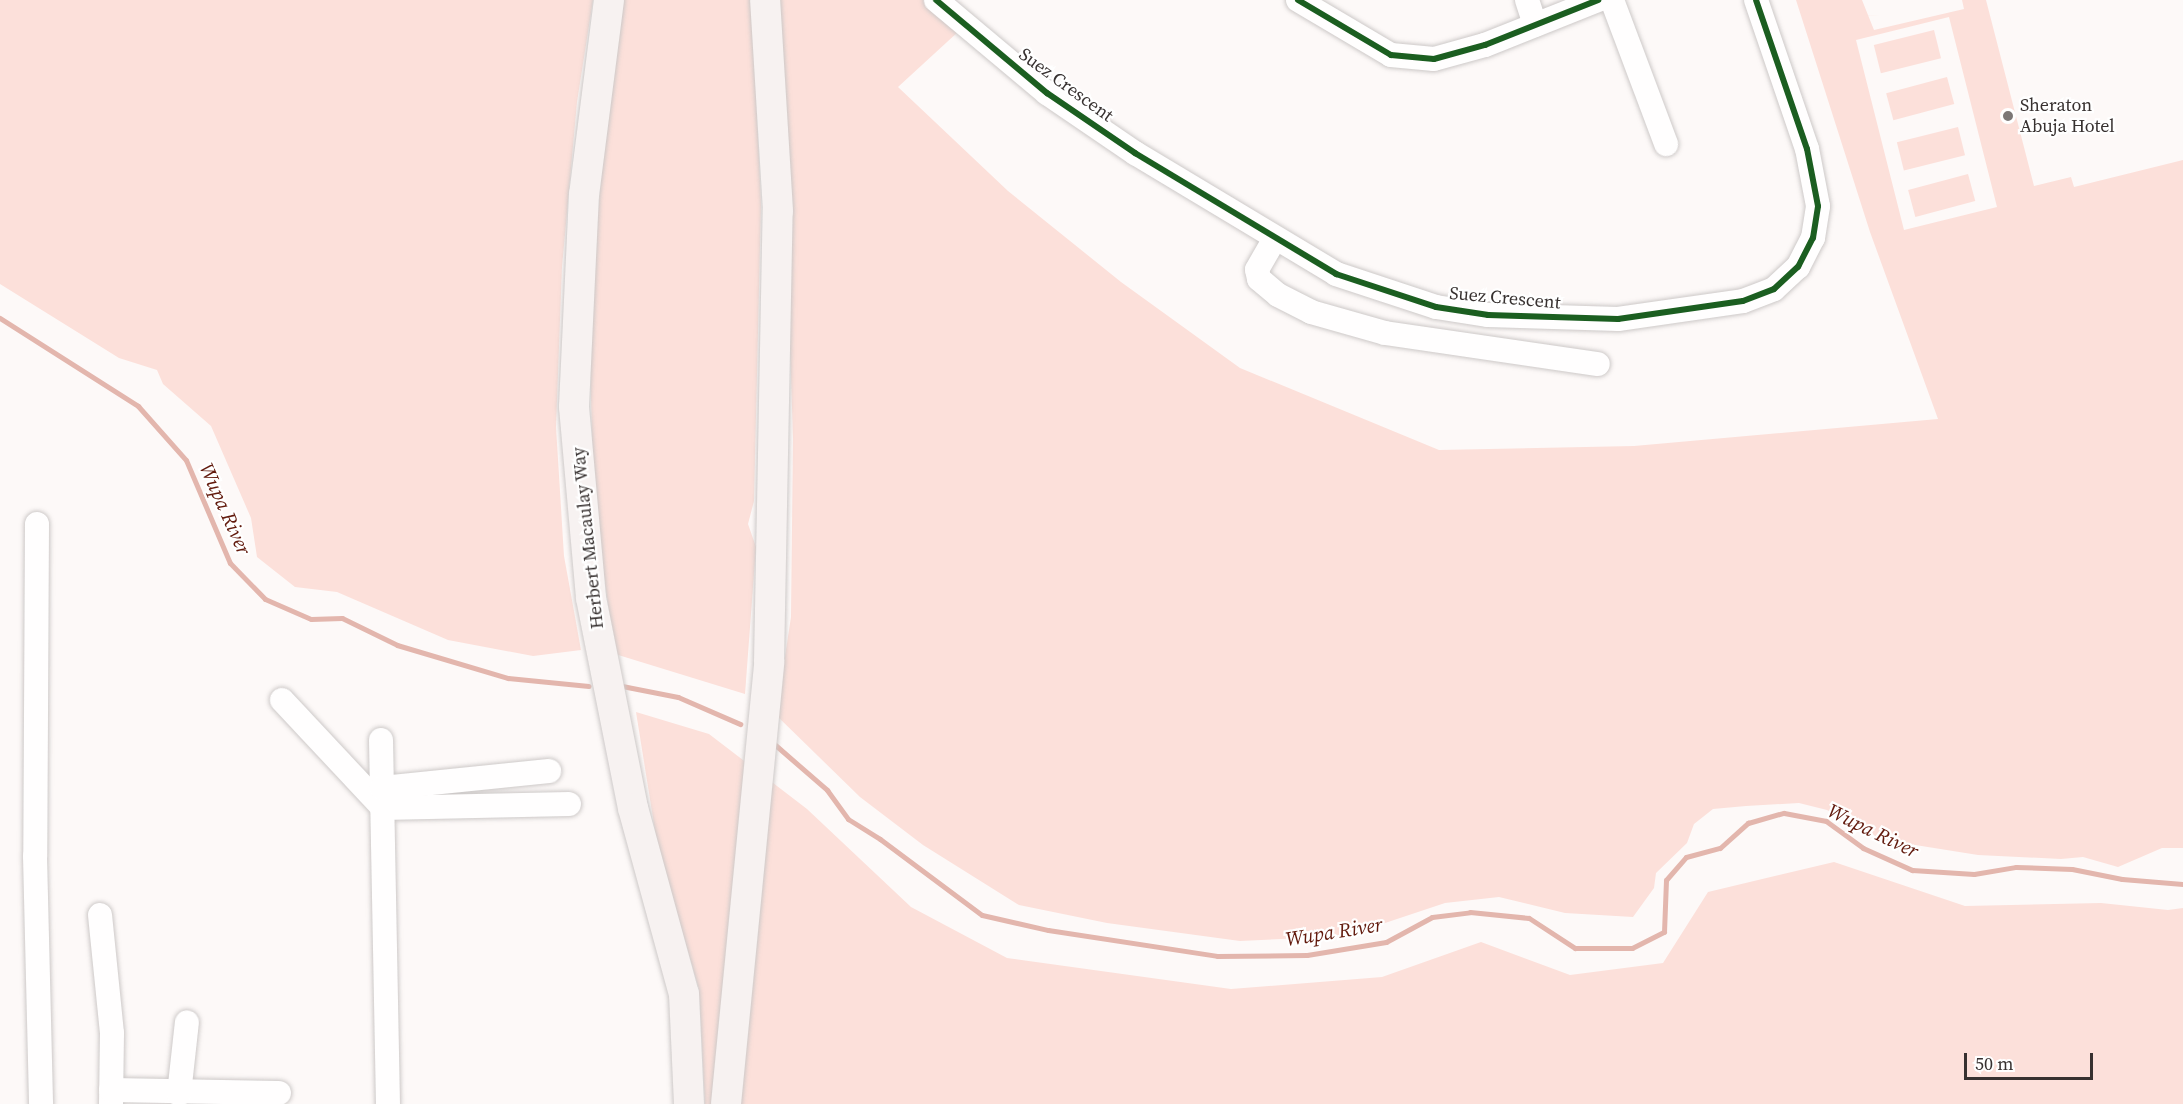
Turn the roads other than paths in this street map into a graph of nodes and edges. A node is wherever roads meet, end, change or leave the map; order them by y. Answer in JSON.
{"nodes":[{"id":1,"x":609,"y":0,"type":"edge"},
{"id":2,"x":765,"y":0,"type":"edge"},
{"id":3,"x":1298,"y":0,"type":"edge"},
{"id":4,"x":1527,"y":0,"type":"edge"},
{"id":5,"x":1598,"y":0,"type":"edge"},
{"id":6,"x":1612,"y":0,"type":"edge"},
{"id":7,"x":1756,"y":0,"type":"edge"},
{"id":8,"x":950,"y":5,"type":"edge"},
{"id":9,"x":1535,"y":25,"type":"junction"},
{"id":10,"x":1666,"y":144,"type":"dead end"},
{"id":11,"x":1274,"y":240,"type":"junction"},
{"id":12,"x":1598,"y":364,"type":"dead end"},
{"id":13,"x":37,"y":524,"type":"dead end"},
{"id":14,"x":282,"y":700,"type":"dead end"},
{"id":15,"x":381,"y":740,"type":"dead end"},
{"id":16,"x":549,"y":771,"type":"dead end"},
{"id":17,"x":382,"y":798,"type":"junction"},
{"id":18,"x":569,"y":804,"type":"dead end"},
{"id":19,"x":100,"y":915,"type":"dead end"},
{"id":20,"x":187,"y":1022,"type":"dead end"},
{"id":21,"x":279,"y":1093,"type":"dead end"},
{"id":22,"x":180,"y":1094,"type":"junction"},
{"id":23,"x":111,"y":1097,"type":"edge"},
{"id":24,"x":41,"y":1104,"type":"edge"},
{"id":25,"x":388,"y":1104,"type":"edge"},
{"id":26,"x":689,"y":1104,"type":"edge"},
{"id":27,"x":726,"y":1104,"type":"edge"}],
"edges":[{"from":1,"to":26,"type":"main road","name":"Herbert Macaulay Way"},
{"from":2,"to":27,"type":"main road"},
{"from":3,"to":9,"type":"street"},
{"from":4,"to":9,"type":"street"},
{"from":5,"to":9,"type":"street"},
{"from":6,"to":10,"type":"street"},
{"from":7,"to":11,"type":"street","name":"Suez Crescent"},
{"from":8,"to":11,"type":"street","name":"Suez Crescent"},
{"from":11,"to":12,"type":"street"},
{"from":13,"to":24,"type":"street"},
{"from":14,"to":17,"type":"street"},
{"from":15,"to":17,"type":"street"},
{"from":16,"to":17,"type":"street"},
{"from":17,"to":18,"type":"street"},
{"from":17,"to":25,"type":"street"},
{"from":19,"to":23,"type":"street"},
{"from":20,"to":22,"type":"street"},
{"from":21,"to":22,"type":"street"},
{"from":22,"to":23,"type":"street"}]}
